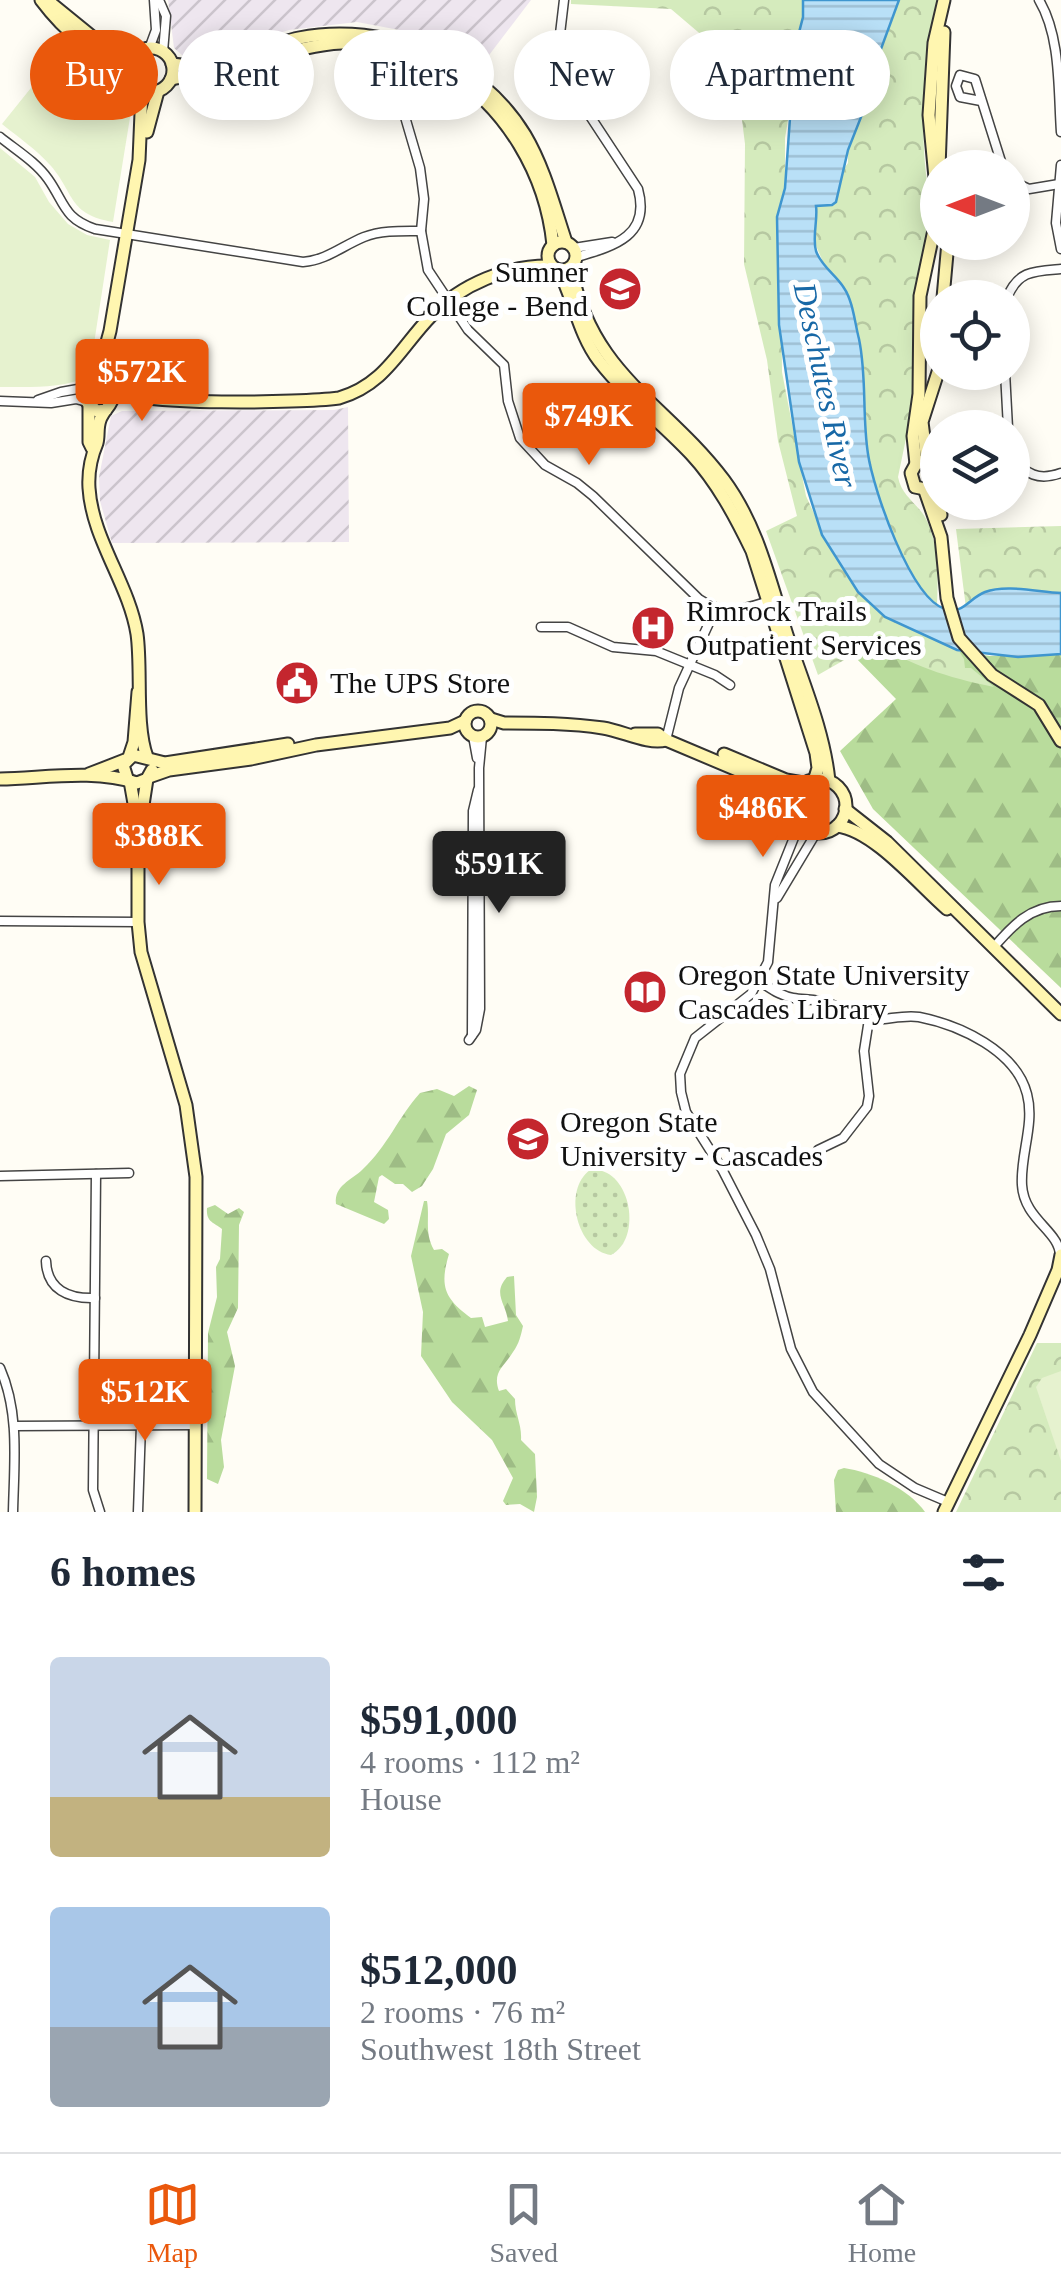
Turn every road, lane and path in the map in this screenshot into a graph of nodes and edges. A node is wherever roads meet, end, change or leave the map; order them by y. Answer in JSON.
{"nodes":[{"id":1,"x":44,"y":0,"type":"edge"},
{"id":2,"x":156,"y":0,"type":"edge"},
{"id":3,"x":564,"y":0,"type":"edge"},
{"id":4,"x":944,"y":0,"type":"edge"},
{"id":5,"x":952,"y":0,"type":"edge"},
{"id":6,"x":1039,"y":0,"type":"edge"},
{"id":7,"x":67,"y":30,"type":"edge"},
{"id":8,"x":82,"y":30,"type":"edge"},
{"id":9,"x":155,"y":30,"type":"edge"},
{"id":10,"x":334,"y":34,"type":"edge"},
{"id":11,"x":334,"y":43,"type":"edge"},
{"id":12,"x":158,"y":51,"type":"edge"},
{"id":13,"x":163,"y":52,"type":"junction"},
{"id":14,"x":172,"y":64,"type":"junction"},
{"id":15,"x":171,"y":80,"type":"junction"},
{"id":16,"x":158,"y":91,"type":"edge"},
{"id":17,"x":494,"y":99,"type":"edge"},
{"id":18,"x":981,"y":100,"type":"dead end"},
{"id":19,"x":141,"y":120,"type":"edge"},
{"id":20,"x":150,"y":120,"type":"edge"},
{"id":21,"x":407,"y":120,"type":"edge"},
{"id":22,"x":1061,"y":132,"type":"edge"},
{"id":23,"x":0,"y":137,"type":"edge"},
{"id":24,"x":932,"y":150,"type":"edge"},
{"id":25,"x":940,"y":150,"type":"edge"},
{"id":26,"x":997,"y":150,"type":"edge"},
{"id":27,"x":139,"y":160,"type":"junction"},
{"id":28,"x":1061,"y":165,"type":"edge"},
{"id":29,"x":1060,"y":184,"type":"edge"},
{"id":30,"x":1030,"y":189,"type":"edge"},
{"id":31,"x":1059,"y":223,"type":"edge"},
{"id":32,"x":421,"y":232,"type":"junction"},
{"id":33,"x":126,"y":234,"type":"junction"},
{"id":34,"x":1061,"y":249,"type":"edge"},
{"id":35,"x":562,"y":256,"type":"junction"},
{"id":36,"x":928,"y":260,"type":"edge"},
{"id":37,"x":1061,"y":269,"type":"edge"},
{"id":38,"x":1017,"y":280,"type":"edge"},
{"id":39,"x":447,"y":301,"type":"junction"},
{"id":40,"x":110,"y":331,"type":"junction"},
{"id":41,"x":92,"y":385,"type":"junction"},
{"id":42,"x":111,"y":388,"type":"junction"},
{"id":43,"x":0,"y":400,"type":"edge"},
{"id":44,"x":38,"y":400,"type":"junction"},
{"id":45,"x":162,"y":400,"type":"junction"},
{"id":46,"x":88,"y":404,"type":"junction"},
{"id":47,"x":108,"y":408,"type":"junction"},
{"id":48,"x":92,"y":448,"type":"junction"},
{"id":49,"x":920,"y":450,"type":"edge"},
{"id":50,"x":920,"y":468,"type":"edge"},
{"id":51,"x":1061,"y":473,"type":"edge"},
{"id":52,"x":1030,"y":475,"type":"edge"},
{"id":53,"x":920,"y":485,"type":"edge"},
{"id":54,"x":939,"y":520,"type":"edge"},
{"id":55,"x":771,"y":600,"type":"junction"},
{"id":56,"x":714,"y":610,"type":"junction"},
{"id":57,"x":541,"y":627,"type":"dead end"},
{"id":58,"x":689,"y":664,"type":"junction"},
{"id":59,"x":730,"y":685,"type":"dead end"},
{"id":60,"x":1019,"y":687,"type":"junction"},
{"id":61,"x":138,"y":688,"type":"junction"},
{"id":62,"x":1061,"y":727,"type":"edge"},
{"id":63,"x":478,"y":729,"type":"junction"},
{"id":64,"x":666,"y":740,"type":"junction"},
{"id":65,"x":1061,"y":741,"type":"edge"},
{"id":66,"x":316,"y":745,"type":"junction"},
{"id":67,"x":695,"y":750,"type":"junction"},
{"id":68,"x":241,"y":751,"type":"junction"},
{"id":69,"x":127,"y":759,"type":"junction"},
{"id":70,"x":148,"y":759,"type":"junction"},
{"id":71,"x":210,"y":764,"type":"junction"},
{"id":72,"x":90,"y":774,"type":"junction"},
{"id":73,"x":148,"y":778,"type":"junction"},
{"id":74,"x":0,"y":779,"type":"edge"},
{"id":75,"x":128,"y":779,"type":"junction"},
{"id":76,"x":828,"y":781,"type":"junction"},
{"id":77,"x":809,"y":782,"type":"junction"},
{"id":78,"x":792,"y":800,"type":"junction"},
{"id":79,"x":845,"y":809,"type":"junction"},
{"id":80,"x":799,"y":825,"type":"junction"},
{"id":81,"x":138,"y":826,"type":"junction"},
{"id":82,"x":837,"y":826,"type":"junction"},
{"id":83,"x":816,"y":833,"type":"junction"},
{"id":84,"x":775,"y":902,"type":"junction"},
{"id":85,"x":1061,"y":906,"type":"edge"},
{"id":86,"x":963,"y":918,"type":"junction"},
{"id":87,"x":0,"y":921,"type":"edge"},
{"id":88,"x":138,"y":922,"type":"junction"},
{"id":89,"x":992,"y":948,"type":"junction"},
{"id":90,"x":758,"y":981,"type":"junction"},
{"id":91,"x":1061,"y":1014,"type":"edge"},
{"id":92,"x":869,"y":1020,"type":"junction"},
{"id":93,"x":470,"y":1038,"type":"dead end"},
{"id":94,"x":818,"y":1150,"type":"dead end"},
{"id":95,"x":129,"y":1173,"type":"dead end"},
{"id":96,"x":96,"y":1174,"type":"junction"},
{"id":97,"x":0,"y":1176,"type":"edge"},
{"id":98,"x":1048,"y":1232,"type":"junction"},
{"id":99,"x":1061,"y":1236,"type":"edge"},
{"id":100,"x":46,"y":1261,"type":"dead end"},
{"id":101,"x":1060,"y":1262,"type":"edge"},
{"id":102,"x":96,"y":1298,"type":"junction"},
{"id":103,"x":0,"y":1368,"type":"edge"},
{"id":104,"x":94,"y":1424,"type":"junction"},
{"id":105,"x":141,"y":1425,"type":"junction"},
{"id":106,"x":14,"y":1426,"type":"junction"},
{"id":107,"x":196,"y":1426,"type":"junction"},
{"id":108,"x":946,"y":1507,"type":"edge"},
{"id":109,"x":14,"y":1512,"type":"edge"},
{"id":110,"x":100,"y":1512,"type":"edge"},
{"id":111,"x":138,"y":1512,"type":"edge"},
{"id":112,"x":195,"y":1512,"type":"edge"}],
"edges":[{"from":1,"to":7,"type":"main road"},
{"from":1,"to":8,"type":"main road"},
{"from":2,"to":9,"type":"street"},
{"from":2,"to":13,"type":"street"},
{"from":3,"to":35,"type":"street"},
{"from":4,"to":24,"type":"main road"},
{"from":5,"to":25,"type":"main road"},
{"from":6,"to":22,"type":"street"},
{"from":10,"to":14,"type":"main road"},
{"from":11,"to":15,"type":"main road"},
{"from":12,"to":13,"type":"main road"},
{"from":13,"to":14,"type":"main road"},
{"from":14,"to":15,"type":"main road"},
{"from":15,"to":16,"type":"main road"},
{"from":17,"to":35,"type":"main road"},
{"from":18,"to":26,"type":"street"},
{"from":19,"to":27,"type":"main road"},
{"from":20,"to":27,"type":"main road"},
{"from":21,"to":32,"type":"street"},
{"from":23,"to":33,"type":"street"},
{"from":27,"to":33,"type":"main road"},
{"from":28,"to":29,"type":"street"},
{"from":29,"to":30,"type":"street"},
{"from":29,"to":31,"type":"street"},
{"from":31,"to":34,"type":"street"},
{"from":32,"to":33,"type":"street"},
{"from":32,"to":39,"type":"street"},
{"from":33,"to":40,"type":"main road"},
{"from":35,"to":39,"type":"main road"},
{"from":35,"to":55,"type":"main road"},
{"from":36,"to":49,"type":"main road"},
{"from":37,"to":38,"type":"street"},
{"from":39,"to":45,"type":"main road"},
{"from":39,"to":56,"type":"street"},
{"from":40,"to":41,"type":"main road"},
{"from":40,"to":42,"type":"main road"},
{"from":41,"to":42,"type":"main road"},
{"from":41,"to":44,"type":"street"},
{"from":41,"to":46,"type":"main road"},
{"from":42,"to":45,"type":"main road"},
{"from":42,"to":47,"type":"main road"},
{"from":43,"to":44,"type":"street"},
{"from":44,"to":46,"type":"street"},
{"from":45,"to":47,"type":"main road"},
{"from":46,"to":47,"type":"main road"},
{"from":46,"to":48,"type":"main road"},
{"from":47,"to":48,"type":"main road"},
{"from":48,"to":61,"type":"main road"},
{"from":50,"to":53,"type":"main road"},
{"from":51,"to":52,"type":"street"},
{"from":54,"to":60,"type":"main road"},
{"from":55,"to":56,"type":"street"},
{"from":55,"to":76,"type":"main road"},
{"from":55,"to":77,"type":"main road"},
{"from":56,"to":58,"type":"street"},
{"from":57,"to":58,"type":"street"},
{"from":58,"to":59,"type":"street"},
{"from":58,"to":64,"type":"street"},
{"from":60,"to":62,"type":"main road"},
{"from":60,"to":65,"type":"main road"},
{"from":61,"to":69,"type":"main road"},
{"from":61,"to":70,"type":"main road"},
{"from":63,"to":64,"type":"main road"},
{"from":63,"to":66,"type":"main road"},
{"from":63,"to":93,"type":"street"},
{"from":64,"to":67,"type":"main road"},
{"from":66,"to":68,"type":"main road"},
{"from":66,"to":71,"type":"main road"},
{"from":67,"to":77,"type":"main road"},
{"from":67,"to":78,"type":"main road"},
{"from":68,"to":70,"type":"main road"},
{"from":68,"to":71,"type":"main road"},
{"from":69,"to":70,"type":"main road"},
{"from":69,"to":72,"type":"main road"},
{"from":69,"to":75,"type":"main road"},
{"from":70,"to":73,"type":"main road"},
{"from":71,"to":73,"type":"main road"},
{"from":72,"to":74,"type":"main road"},
{"from":72,"to":75,"type":"main road"},
{"from":73,"to":75,"type":"main road"},
{"from":73,"to":81,"type":"main road"},
{"from":75,"to":81,"type":"main road"},
{"from":76,"to":77,"type":"main road"},
{"from":76,"to":79,"type":"main road"},
{"from":77,"to":78,"type":"main road"},
{"from":78,"to":80,"type":"main road"},
{"from":79,"to":82,"type":"main road"},
{"from":79,"to":86,"type":"main road"},
{"from":80,"to":83,"type":"main road"},
{"from":80,"to":84,"type":"street"},
{"from":81,"to":88,"type":"main road"},
{"from":82,"to":83,"type":"main road"},
{"from":82,"to":86,"type":"main road"},
{"from":83,"to":84,"type":"street"},
{"from":84,"to":90,"type":"street"},
{"from":85,"to":89,"type":"street"},
{"from":86,"to":89,"type":"main road"},
{"from":87,"to":88,"type":"street"},
{"from":88,"to":107,"type":"main road"},
{"from":89,"to":91,"type":"main road"},
{"from":90,"to":92,"type":"street"},
{"from":90,"to":108,"type":"street"},
{"from":92,"to":94,"type":"street"},
{"from":92,"to":98,"type":"street"},
{"from":95,"to":96,"type":"street"},
{"from":96,"to":97,"type":"street"},
{"from":96,"to":102,"type":"street"},
{"from":98,"to":99,"type":"street"},
{"from":98,"to":101,"type":"street"},
{"from":100,"to":102,"type":"street"},
{"from":101,"to":108,"type":"main road"},
{"from":102,"to":104,"type":"street"},
{"from":103,"to":106,"type":"street"},
{"from":104,"to":105,"type":"street"},
{"from":104,"to":106,"type":"street"},
{"from":104,"to":110,"type":"street"},
{"from":105,"to":107,"type":"street"},
{"from":105,"to":111,"type":"street"},
{"from":106,"to":109,"type":"street"},
{"from":107,"to":112,"type":"main road"}]}
